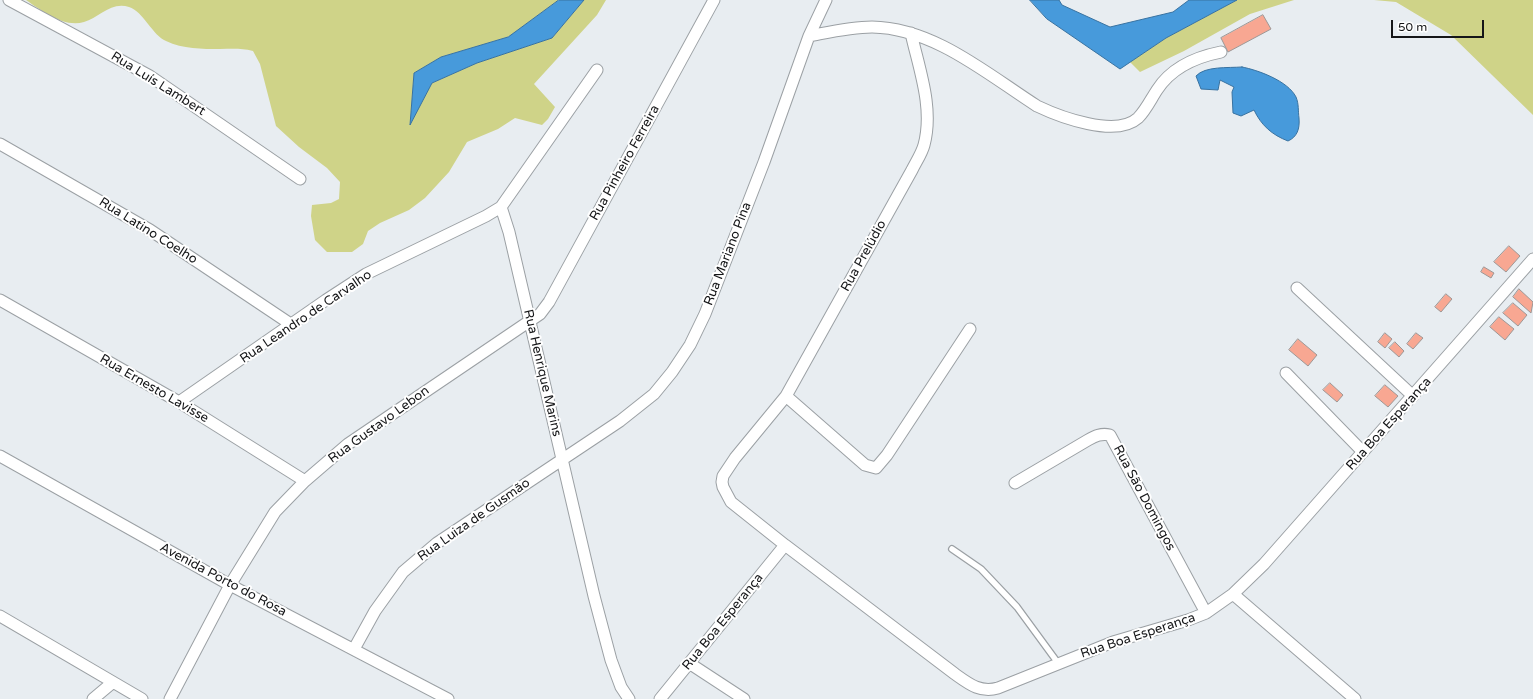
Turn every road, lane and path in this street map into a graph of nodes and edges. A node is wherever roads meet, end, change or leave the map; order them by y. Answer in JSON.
{"nodes":[{"id":1,"x":9,"y":0,"type":"edge"},
{"id":2,"x":714,"y":0,"type":"edge"},
{"id":3,"x":826,"y":0,"type":"edge"},
{"id":4,"x":911,"y":33,"type":"junction"},
{"id":5,"x":809,"y":36,"type":"junction"},
{"id":6,"x":1220,"y":52,"type":"dead end"},
{"id":7,"x":597,"y":70,"type":"dead end"},
{"id":8,"x":0,"y":144,"type":"edge"},
{"id":9,"x":300,"y":179,"type":"dead end"},
{"id":10,"x":501,"y":207,"type":"junction"},
{"id":11,"x":1533,"y":260,"type":"edge"},
{"id":12,"x":1297,"y":288,"type":"dead end"},
{"id":13,"x":0,"y":300,"type":"edge"},
{"id":14,"x":530,"y":322,"type":"junction"},
{"id":15,"x":292,"y":325,"type":"junction"},
{"id":16,"x":970,"y":329,"type":"dead end"},
{"id":17,"x":1286,"y":373,"type":"dead end"},
{"id":18,"x":786,"y":396,"type":"junction"},
{"id":19,"x":1413,"y":396,"type":"junction"},
{"id":20,"x":179,"y":402,"type":"junction"},
{"id":21,"x":1363,"y":452,"type":"junction"},
{"id":22,"x":0,"y":456,"type":"edge"},
{"id":23,"x":735,"y":458,"type":"joint"},
{"id":24,"x":562,"y":459,"type":"junction"},
{"id":25,"x":305,"y":481,"type":"junction"},
{"id":26,"x":1015,"y":483,"type":"dead end"},
{"id":27,"x":785,"y":545,"type":"junction"},
{"id":28,"x":952,"y":549,"type":"dead end"},
{"id":29,"x":230,"y":585,"type":"junction"},
{"id":30,"x":1233,"y":594,"type":"junction"},
{"id":31,"x":1206,"y":613,"type":"junction"},
{"id":32,"x":0,"y":616,"type":"edge"},
{"id":33,"x":354,"y":649,"type":"junction"},
{"id":34,"x":690,"y":663,"type":"junction"},
{"id":35,"x":1058,"y":663,"type":"junction"},
{"id":36,"x":112,"y":683,"type":"junction"},
{"id":37,"x":93,"y":699,"type":"edge"},
{"id":38,"x":142,"y":699,"type":"edge"},
{"id":39,"x":170,"y":699,"type":"edge"},
{"id":40,"x":448,"y":699,"type":"edge"},
{"id":41,"x":629,"y":699,"type":"edge"},
{"id":42,"x":660,"y":699,"type":"edge"},
{"id":43,"x":744,"y":699,"type":"edge"},
{"id":44,"x":1355,"y":699,"type":"edge"}],
"edges":[{"from":1,"to":9,"type":"street","name":"Rua Luís Lambert"},
{"from":2,"to":14,"type":"street","name":"Rua Pinheiro Ferreira"},
{"from":3,"to":5,"type":"street","name":"Rua Mariano Pina"},
{"from":4,"to":5,"type":"street"},
{"from":4,"to":6,"type":"street"},
{"from":4,"to":18,"type":"street","name":"Rua Prelúdio"},
{"from":5,"to":24,"type":"street","name":"Rua Mariano Pina"},
{"from":7,"to":10,"type":"street"},
{"from":8,"to":15,"type":"street","name":"Rua Latino Coelho"},
{"from":10,"to":14,"type":"street","name":"Rua Henrique Marins"},
{"from":10,"to":15,"type":"street","name":"Rua Leandro de Carvalho"},
{"from":11,"to":19,"type":"street","name":"Rua Boa Esperança"},
{"from":12,"to":19,"type":"street"},
{"from":13,"to":20,"type":"street","name":"Rua Ernesto Lavisse"},
{"from":14,"to":24,"type":"street","name":"Rua Henrique Marins"},
{"from":14,"to":25,"type":"street","name":"Rua Gustavo Lebon"},
{"from":15,"to":20,"type":"street","name":"Rua Leandro de Carvalho"},
{"from":16,"to":18,"type":"street"},
{"from":17,"to":21,"type":"street"},
{"from":18,"to":23,"type":"street","name":"Rua Prelúdio"},
{"from":19,"to":21,"type":"street","name":"Rua Boa Esperança"},
{"from":20,"to":25,"type":"street","name":"Rua Ernesto Lavisse"},
{"from":21,"to":30,"type":"street","name":"Rua Boa Esperança"},
{"from":22,"to":29,"type":"street","name":"Avenida Porto do Rosa"},
{"from":23,"to":27,"type":"street","name":"Rua Boa Esperança"},
{"from":24,"to":33,"type":"street","name":"Rua Luiza de Gusmão"},
{"from":24,"to":41,"type":"street","name":"Rua Henrique Marins"},
{"from":25,"to":29,"type":"street","name":"Rua Gustavo Lebon"},
{"from":26,"to":31,"type":"street","name":"Rua São Domingos"},
{"from":27,"to":34,"type":"street","name":"Rua Boa Esperança"},
{"from":27,"to":35,"type":"street","name":"Rua Boa Esperança"},
{"from":28,"to":35,"type":"lane"},
{"from":29,"to":33,"type":"street","name":"Avenida Porto do Rosa"},
{"from":29,"to":39,"type":"street","name":"Rua Gustavo Lebon"},
{"from":30,"to":31,"type":"street","name":"Rua Boa Esperança"},
{"from":30,"to":44,"type":"street"},
{"from":31,"to":35,"type":"street","name":"Rua Boa Esperança"},
{"from":32,"to":36,"type":"street"},
{"from":33,"to":40,"type":"street","name":"Avenida Porto do Rosa"},
{"from":34,"to":42,"type":"street","name":"Rua Boa Esperança"},
{"from":34,"to":43,"type":"street"},
{"from":36,"to":37,"type":"street"},
{"from":36,"to":38,"type":"street"}]}
